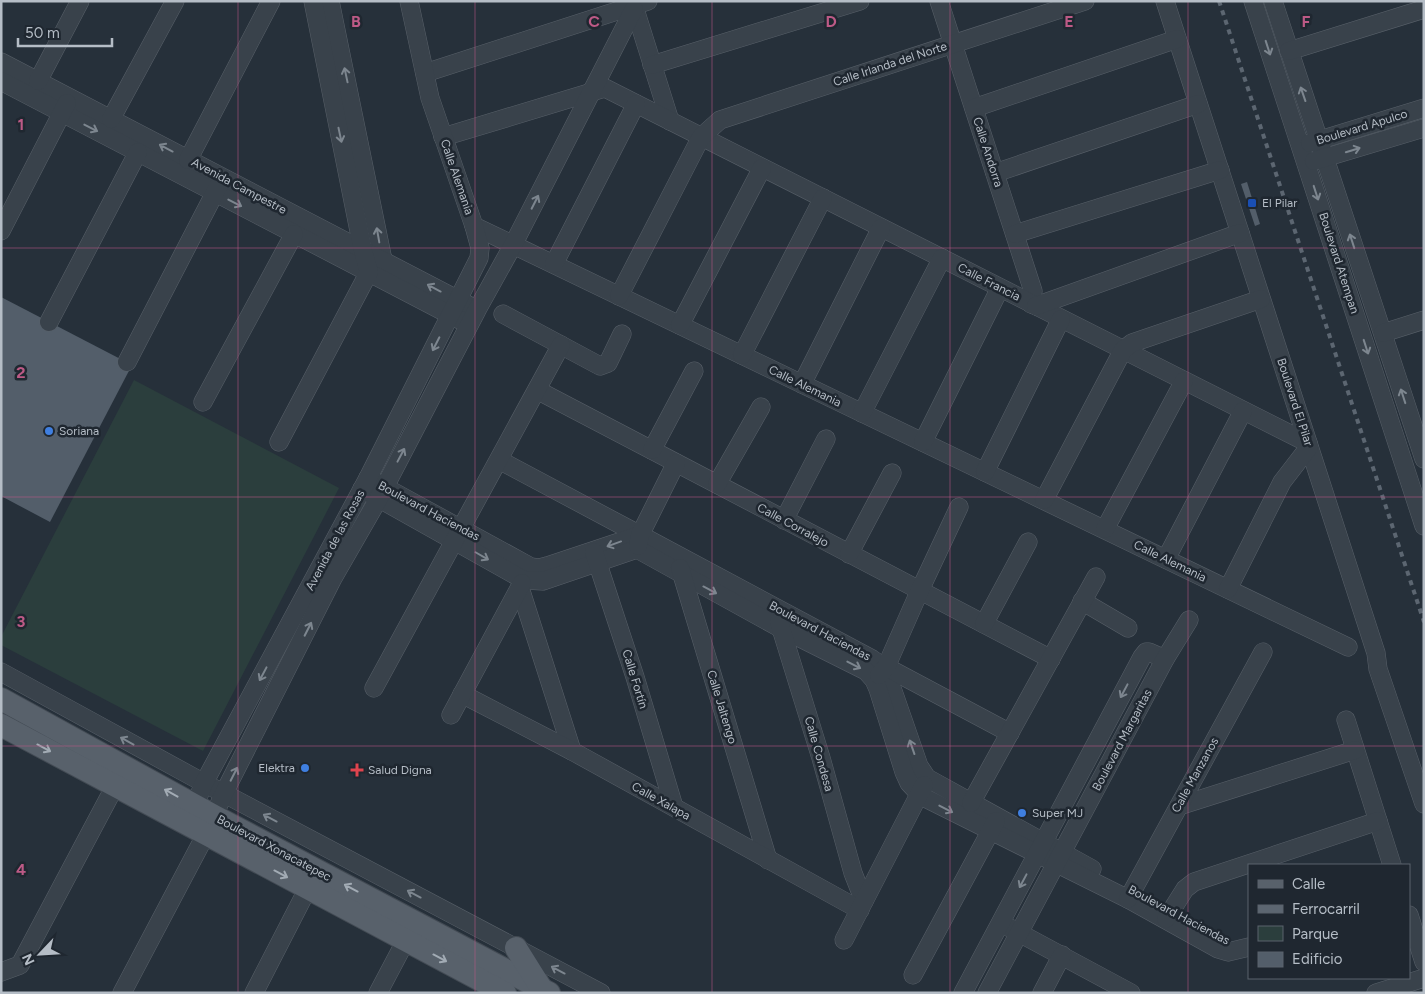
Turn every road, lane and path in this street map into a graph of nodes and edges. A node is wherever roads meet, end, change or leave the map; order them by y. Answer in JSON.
{"nodes":[{"id":1,"x":80,"y":1,"type":"edge"},
{"id":2,"x":175,"y":1,"type":"edge"},
{"id":3,"x":271,"y":1,"type":"edge"},
{"id":4,"x":313,"y":1,"type":"edge"},
{"id":5,"x":330,"y":1,"type":"edge"},
{"id":6,"x":860,"y":1,"type":"edge"},
{"id":7,"x":939,"y":1,"type":"edge"},
{"id":8,"x":1085,"y":1,"type":"edge"},
{"id":9,"x":1165,"y":1,"type":"edge"},
{"id":10,"x":1253,"y":1,"type":"edge"},
{"id":11,"x":1273,"y":1,"type":"edge"},
{"id":12,"x":412,"y":2,"type":"edge"},
{"id":13,"x":637,"y":4,"type":"edge"},
{"id":14,"x":1424,"y":9,"type":"edge"},
{"id":15,"x":1177,"y":39,"type":"junction"},
{"id":16,"x":953,"y":43,"type":"junction"},
{"id":17,"x":1289,"y":51,"type":"junction"},
{"id":18,"x":1,"y":62,"type":"edge"},
{"id":19,"x":652,"y":65,"type":"junction"},
{"id":20,"x":425,"y":73,"type":"junction"},
{"id":21,"x":1,"y":81,"type":"edge"},
{"id":22,"x":38,"y":81,"type":"junction"},
{"id":23,"x":593,"y":92,"type":"junction"},
{"id":24,"x":636,"y":104,"type":"junction"},
{"id":25,"x":1198,"y":104,"type":"junction"},
{"id":26,"x":66,"y":105,"type":"junction"},
{"id":27,"x":974,"y":108,"type":"junction"},
{"id":28,"x":1424,"y":108,"type":"edge"},
{"id":29,"x":112,"y":119,"type":"junction"},
{"id":30,"x":670,"y":121,"type":"junction"},
{"id":31,"x":1424,"y":128,"type":"edge"},
{"id":32,"x":443,"y":137,"type":"junction"},
{"id":33,"x":701,"y":137,"type":"junction"},
{"id":34,"x":1319,"y":140,"type":"junction"},
{"id":35,"x":1301,"y":146,"type":"junction"},
{"id":36,"x":138,"y":152,"type":"junction"},
{"id":37,"x":1325,"y":158,"type":"junction"},
{"id":38,"x":188,"y":160,"type":"junction"},
{"id":39,"x":1306,"y":164,"type":"junction"},
{"id":40,"x":762,"y":168,"type":"junction"},
{"id":41,"x":1220,"y":170,"type":"junction"},
{"id":42,"x":994,"y":172,"type":"junction"},
{"id":43,"x":219,"y":185,"type":"junction"},
{"id":44,"x":371,"y":195,"type":"junction"},
{"id":45,"x":353,"y":197,"type":"junction"},
{"id":46,"x":823,"y":198,"type":"junction"},
{"id":47,"x":474,"y":226,"type":"junction"},
{"id":48,"x":881,"y":228,"type":"junction"},
{"id":49,"x":1,"y":231,"type":"edge"},
{"id":50,"x":1240,"y":233,"type":"junction"},
{"id":51,"x":294,"y":234,"type":"junction"},
{"id":52,"x":1014,"y":234,"type":"junction"},
{"id":53,"x":514,"y":245,"type":"junction"},
{"id":54,"x":363,"y":250,"type":"junction"},
{"id":55,"x":942,"y":258,"type":"junction"},
{"id":56,"x":383,"y":261,"type":"junction"},
{"id":57,"x":554,"y":264,"type":"junction"},
{"id":58,"x":369,"y":272,"type":"junction"},
{"id":59,"x":388,"y":282,"type":"junction"},
{"id":60,"x":1000,"y":288,"type":"junction"},
{"id":61,"x":619,"y":296,"type":"junction"},
{"id":62,"x":1261,"y":299,"type":"junction"},
{"id":63,"x":1034,"y":305,"type":"junction"},
{"id":64,"x":454,"y":308,"type":"junction"},
{"id":65,"x":503,"y":314,"type":"dead end"},
{"id":66,"x":474,"y":318,"type":"junction"},
{"id":67,"x":1061,"y":319,"type":"junction"},
{"id":68,"x":1424,"y":320,"type":"edge"},
{"id":69,"x":50,"y":322,"type":"dead end"},
{"id":70,"x":680,"y":325,"type":"junction"},
{"id":71,"x":1383,"y":333,"type":"junction"},
{"id":72,"x":622,"y":334,"type":"dead end"},
{"id":73,"x":561,"y":345,"type":"junction"},
{"id":74,"x":1123,"y":350,"type":"junction"},
{"id":75,"x":742,"y":355,"type":"junction"},
{"id":76,"x":127,"y":362,"type":"dead end"},
{"id":77,"x":694,"y":371,"type":"dead end"},
{"id":78,"x":1184,"y":381,"type":"junction"},
{"id":79,"x":802,"y":384,"type":"junction"},
{"id":80,"x":537,"y":390,"type":"junction"},
{"id":81,"x":203,"y":402,"type":"dead end"},
{"id":82,"x":761,"y":407,"type":"dead end"},
{"id":83,"x":1243,"y":411,"type":"junction"},
{"id":84,"x":862,"y":413,"type":"junction"},
{"id":85,"x":1418,"y":417,"type":"edge"},
{"id":86,"x":1392,"y":426,"type":"junction"},
{"id":87,"x":826,"y":440,"type":"dead end"},
{"id":88,"x":279,"y":442,"type":"dead end"},
{"id":89,"x":923,"y":442,"type":"junction"},
{"id":90,"x":1308,"y":445,"type":"junction"},
{"id":91,"x":652,"y":450,"type":"junction"},
{"id":92,"x":1424,"y":459,"type":"edge"},
{"id":93,"x":499,"y":460,"type":"junction"},
{"id":94,"x":676,"y":463,"type":"junction"},
{"id":95,"x":985,"y":472,"type":"junction"},
{"id":96,"x":892,"y":473,"type":"dead end"},
{"id":97,"x":365,"y":483,"type":"junction"},
{"id":98,"x":717,"y":484,"type":"junction"},
{"id":99,"x":382,"y":492,"type":"junction"},
{"id":100,"x":1044,"y":500,"type":"junction"},
{"id":101,"x":960,"y":508,"type":"dead end"},
{"id":102,"x":784,"y":520,"type":"junction"},
{"id":103,"x":1424,"y":526,"type":"edge"},
{"id":104,"x":1105,"y":530,"type":"junction"},
{"id":105,"x":458,"y":534,"type":"junction"},
{"id":106,"x":638,"y":542,"type":"junction"},
{"id":107,"x":1028,"y":542,"type":"dead end"},
{"id":108,"x":676,"y":554,"type":"junction"},
{"id":109,"x":849,"y":554,"type":"junction"},
{"id":110,"x":596,"y":557,"type":"junction"},
{"id":111,"x":1166,"y":559,"type":"junction"},
{"id":112,"x":682,"y":574,"type":"junction"},
{"id":113,"x":1096,"y":577,"type":"dead end"},
{"id":114,"x":525,"y":578,"type":"junction"},
{"id":115,"x":1228,"y":589,"type":"junction"},
{"id":116,"x":920,"y":590,"type":"junction"},
{"id":117,"x":1082,"y":601,"type":"junction"},
{"id":118,"x":776,"y":607,"type":"junction"},
{"id":119,"x":1189,"y":620,"type":"dead end"},
{"id":120,"x":984,"y":624,"type":"junction"},
{"id":121,"x":780,"y":628,"type":"junction"},
{"id":122,"x":1128,"y":628,"type":"dead end"},
{"id":123,"x":1348,"y":647,"type":"dead end"},
{"id":124,"x":1263,"y":652,"type":"dead end"},
{"id":125,"x":1051,"y":658,"type":"junction"},
{"id":126,"x":1165,"y":660,"type":"junction"},
{"id":127,"x":1,"y":672,"type":"edge"},
{"id":128,"x":882,"y":672,"type":"junction"},
{"id":129,"x":1,"y":682,"type":"edge"},
{"id":130,"x":374,"y":688,"type":"dead end"},
{"id":131,"x":462,"y":694,"type":"junction"},
{"id":132,"x":7,"y":702,"type":"edge"},
{"id":133,"x":451,"y":714,"type":"dead end"},
{"id":134,"x":1346,"y":720,"type":"dead end"},
{"id":135,"x":1,"y":726,"type":"edge"},
{"id":136,"x":1010,"y":733,"type":"junction"},
{"id":137,"x":1356,"y":750,"type":"junction"},
{"id":138,"x":572,"y":751,"type":"junction"},
{"id":139,"x":927,"y":778,"type":"junction"},
{"id":140,"x":204,"y":783,"type":"junction"},
{"id":141,"x":114,"y":786,"type":"junction"},
{"id":142,"x":224,"y":793,"type":"junction"},
{"id":143,"x":919,"y":794,"type":"junction"},
{"id":144,"x":971,"y":803,"type":"junction"},
{"id":145,"x":1424,"y":804,"type":"edge"},
{"id":146,"x":1179,"y":806,"type":"junction"},
{"id":147,"x":674,"y":807,"type":"junction"},
{"id":148,"x":200,"y":820,"type":"junction"},
{"id":149,"x":1378,"y":821,"type":"junction"},
{"id":150,"x":995,"y":825,"type":"junction"},
{"id":151,"x":1040,"y":849,"type":"junction"},
{"id":152,"x":1059,"y":858,"type":"junction"},
{"id":153,"x":768,"y":860,"type":"junction"},
{"id":154,"x":1248,"y":864,"type":"edge"},
{"id":155,"x":1248,"y":864,"type":"edge"},
{"id":156,"x":1392,"y":864,"type":"edge"},
{"id":157,"x":308,"y":888,"type":"junction"},
{"id":158,"x":1130,"y":895,"type":"junction"},
{"id":159,"x":862,"y":905,"type":"junction"},
{"id":160,"x":1168,"y":915,"type":"junction"},
{"id":161,"x":1410,"y":919,"type":"edge"},
{"id":162,"x":998,"y":927,"type":"junction"},
{"id":163,"x":1017,"y":937,"type":"junction"},
{"id":164,"x":406,"y":940,"type":"junction"},
{"id":165,"x":844,"y":940,"type":"dead end"},
{"id":166,"x":516,"y":948,"type":"junction"},
{"id":167,"x":1246,"y":948,"type":"edge"},
{"id":168,"x":1059,"y":959,"type":"junction"},
{"id":169,"x":1424,"y":962,"type":"edge"},
{"id":170,"x":1,"y":972,"type":"edge"},
{"id":171,"x":913,"y":975,"type":"dead end"},
{"id":172,"x":1424,"y":978,"type":"edge"},
{"id":173,"x":1395,"y":990,"type":"edge"},
{"id":174,"x":545,"y":991,"type":"edge"},
{"id":175,"x":122,"y":993,"type":"edge"},
{"id":176,"x":254,"y":993,"type":"edge"},
{"id":177,"x":378,"y":993,"type":"edge"},
{"id":178,"x":505,"y":993,"type":"edge"},
{"id":179,"x":601,"y":993,"type":"edge"},
{"id":180,"x":963,"y":993,"type":"edge"},
{"id":181,"x":987,"y":993,"type":"edge"},
{"id":182,"x":1042,"y":993,"type":"edge"},
{"id":183,"x":1113,"y":993,"type":"edge"},
{"id":184,"x":1131,"y":993,"type":"edge"},
{"id":185,"x":1376,"y":993,"type":"edge"}],
"edges":[{"from":1,"to":22,"type":"street"},
{"from":2,"to":29,"type":"street"},
{"from":3,"to":38,"type":"street"},
{"from":4,"to":45,"type":"street","one_way":true},
{"from":44,"to":5,"type":"street","one_way":true},
{"from":6,"to":19,"type":"street"},
{"from":7,"to":16,"type":"street","name":"Calle Andorra"},
{"from":8,"to":16,"type":"street","name":"Calle Irlanda del Norte"},
{"from":9,"to":15,"type":"street","name":"Boulevard El Pilar"},
{"from":10,"to":35,"type":"street","name":"Boulevard Atempan","one_way":true},
{"from":11,"to":17,"type":"street","name":"Boulevard Atempan"},
{"from":12,"to":20,"type":"street","name":"Calle Alemania"},
{"from":13,"to":19,"type":"street"},
{"from":13,"to":20,"type":"street"},
{"from":13,"to":23,"type":"street","name":"Avenida de las Rosas"},
{"from":14,"to":17,"type":"street"},
{"from":15,"to":25,"type":"street","name":"Boulevard El Pilar"},
{"from":15,"to":27,"type":"street"},
{"from":16,"to":27,"type":"street","name":"Calle Andorra"},
{"from":16,"to":33,"type":"street","name":"Calle Irlanda del Norte"},
{"from":34,"to":17,"type":"street","name":"Boulevard Atempan","one_way":true},
{"from":18,"to":22,"type":"street","name":"Avenida Campestre"},
{"from":19,"to":30,"type":"street"},
{"from":20,"to":32,"type":"street","name":"Calle Alemania"},
{"from":21,"to":26,"type":"street","name":"Avenida Campestre"},
{"from":22,"to":26,"type":"street","name":"Avenida Campestre"},
{"from":23,"to":24,"type":"street","name":"Calle Francia"},
{"from":23,"to":32,"type":"street"},
{"from":53,"to":23,"type":"street","name":"Avenida de las Rosas","one_way":true},
{"from":24,"to":30,"type":"street","name":"Calle Francia"},
{"from":24,"to":57,"type":"street"},
{"from":25,"to":41,"type":"street","name":"Boulevard El Pilar"},
{"from":25,"to":42,"type":"street"},
{"from":26,"to":29,"type":"street","name":"Avenida Campestre"},
{"from":26,"to":36,"type":"street","name":"Avenida Campestre","one_way":true},
{"from":26,"to":49,"type":"street"},
{"from":27,"to":42,"type":"street","name":"Calle Andorra"},
{"from":28,"to":34,"type":"street","name":"Boulevard Apulco"},
{"from":38,"to":29,"type":"street","name":"Avenida Campestre","one_way":true},
{"from":30,"to":33,"type":"street","name":"Calle Francia"},
{"from":37,"to":31,"type":"street","name":"Boulevard Apulco","one_way":true},
{"from":32,"to":47,"type":"street","name":"Calle Alemania"},
{"from":33,"to":40,"type":"street","name":"Calle Francia"},
{"from":33,"to":61,"type":"street"},
{"from":34,"to":35,"type":"street","name":"Boulevard Apulco"},
{"from":34,"to":37,"type":"street","name":"Boulevard Atempan"},
{"from":35,"to":39,"type":"street","name":"Boulevard Atempan"},
{"from":36,"to":43,"type":"street","name":"Avenida Campestre"},
{"from":36,"to":69,"type":"street"},
{"from":37,"to":39,"type":"street","name":"Boulevard Apulco"},
{"from":71,"to":37,"type":"street","name":"Boulevard Atempan","one_way":true},
{"from":38,"to":43,"type":"street","name":"Avenida Campestre"},
{"from":39,"to":86,"type":"street","name":"Boulevard Atempan","one_way":true},
{"from":40,"to":46,"type":"street","name":"Calle Francia"},
{"from":40,"to":70,"type":"street"},
{"from":41,"to":50,"type":"street","name":"Boulevard El Pilar"},
{"from":41,"to":52,"type":"street"},
{"from":42,"to":52,"type":"street","name":"Calle Andorra"},
{"from":43,"to":51,"type":"street","name":"Avenida Campestre","one_way":true},
{"from":43,"to":54,"type":"street","name":"Avenida Campestre"},
{"from":43,"to":76,"type":"street"},
{"from":44,"to":45,"type":"street"},
{"from":56,"to":44,"type":"street","one_way":true},
{"from":45,"to":54,"type":"street"},
{"from":46,"to":48,"type":"street","name":"Calle Francia"},
{"from":46,"to":75,"type":"street"},
{"from":47,"to":53,"type":"street","name":"Calle Alemania"},
{"from":47,"to":64,"type":"street","name":"Avenida de las Rosas"},
{"from":48,"to":55,"type":"street","name":"Calle Francia"},
{"from":48,"to":79,"type":"street"},
{"from":50,"to":62,"type":"street","name":"Boulevard El Pilar"},
{"from":50,"to":63,"type":"street"},
{"from":51,"to":58,"type":"street","name":"Avenida Campestre"},
{"from":51,"to":81,"type":"street"},
{"from":52,"to":63,"type":"street","name":"Calle Andorra"},
{"from":53,"to":57,"type":"street","name":"Calle Alemania"},
{"from":53,"to":66,"type":"street","name":"Avenida de las Rosas"},
{"from":54,"to":56,"type":"street","name":"Avenida Campestre"},
{"from":54,"to":58,"type":"street"},
{"from":55,"to":60,"type":"street","name":"Calle Francia"},
{"from":55,"to":84,"type":"street"},
{"from":56,"to":59,"type":"street"},
{"from":64,"to":56,"type":"street","name":"Avenida Campestre","one_way":true},
{"from":57,"to":61,"type":"street","name":"Calle Alemania"},
{"from":58,"to":59,"type":"street","name":"Avenida Campestre"},
{"from":58,"to":88,"type":"street"},
{"from":59,"to":64,"type":"street","name":"Avenida Campestre"},
{"from":60,"to":63,"type":"street","name":"Calle Francia"},
{"from":60,"to":89,"type":"street"},
{"from":61,"to":70,"type":"street","name":"Calle Alemania"},
{"from":62,"to":74,"type":"street"},
{"from":62,"to":90,"type":"street","name":"Boulevard El Pilar"},
{"from":63,"to":67,"type":"street","name":"Calle Francia"},
{"from":64,"to":66,"type":"street","name":"Avenida Campestre"},
{"from":64,"to":97,"type":"street","name":"Avenida de las Rosas","one_way":true},
{"from":65,"to":73,"type":"street"},
{"from":99,"to":66,"type":"street","name":"Avenida de las Rosas","one_way":true},
{"from":67,"to":74,"type":"street","name":"Calle Francia"},
{"from":67,"to":95,"type":"street"},
{"from":68,"to":71,"type":"street"},
{"from":70,"to":75,"type":"street","name":"Calle Alemania"},
{"from":85,"to":71,"type":"street","name":"Boulevard Atempan","one_way":true},
{"from":72,"to":73,"type":"street"},
{"from":73,"to":80,"type":"street"},
{"from":74,"to":78,"type":"street","name":"Calle Francia"},
{"from":74,"to":100,"type":"street"},
{"from":75,"to":79,"type":"street","name":"Calle Alemania"},
{"from":77,"to":91,"type":"street"},
{"from":78,"to":83,"type":"street","name":"Calle Francia"},
{"from":78,"to":104,"type":"street"},
{"from":79,"to":84,"type":"street","name":"Calle Alemania"},
{"from":80,"to":91,"type":"street","name":"Calle Corralejo"},
{"from":80,"to":93,"type":"street"},
{"from":82,"to":98,"type":"street"},
{"from":83,"to":90,"type":"street","name":"Calle Francia"},
{"from":83,"to":111,"type":"street"},
{"from":84,"to":89,"type":"street","name":"Calle Alemania"},
{"from":85,"to":86,"type":"street"},
{"from":85,"to":92,"type":"street","name":"Boulevard Atempan"},
{"from":86,"to":103,"type":"street","name":"Boulevard Atempan"},
{"from":87,"to":102,"type":"street"},
{"from":89,"to":95,"type":"street","name":"Calle Alemania"},
{"from":90,"to":115,"type":"street"},
{"from":90,"to":145,"type":"street","name":"Boulevard El Pilar"},
{"from":91,"to":94,"type":"street","name":"Calle Corralejo"},
{"from":93,"to":105,"type":"street"},
{"from":93,"to":106,"type":"street"},
{"from":94,"to":98,"type":"street","name":"Calle Corralejo"},
{"from":94,"to":106,"type":"street"},
{"from":95,"to":100,"type":"street","name":"Calle Alemania"},
{"from":96,"to":109,"type":"street"},
{"from":97,"to":99,"type":"street","name":"Boulevard Haciendas"},
{"from":97,"to":140,"type":"street","name":"Avenida de las Rosas","one_way":true},
{"from":98,"to":102,"type":"street","name":"Calle Corralejo"},
{"from":99,"to":105,"type":"street","name":"Boulevard Haciendas"},
{"from":142,"to":99,"type":"street","name":"Avenida de las Rosas","one_way":true},
{"from":100,"to":104,"type":"street","name":"Calle Alemania"},
{"from":101,"to":116,"type":"street"},
{"from":102,"to":109,"type":"street","name":"Calle Corralejo"},
{"from":104,"to":111,"type":"street","name":"Calle Alemania"},
{"from":105,"to":114,"type":"street","name":"Boulevard Haciendas"},
{"from":105,"to":130,"type":"street"},
{"from":106,"to":108,"type":"street","name":"Boulevard Haciendas"},
{"from":106,"to":110,"type":"street"},
{"from":106,"to":112,"type":"street","name":"Boulevard Haciendas"},
{"from":107,"to":120,"type":"street"},
{"from":108,"to":112,"type":"street","name":"Calle Jaltengo"},
{"from":108,"to":118,"type":"street","name":"Boulevard Haciendas"},
{"from":109,"to":116,"type":"street","name":"Calle Corralejo"},
{"from":110,"to":114,"type":"street"},
{"from":110,"to":147,"type":"street","name":"Calle Fortín"},
{"from":111,"to":115,"type":"street","name":"Calle Alemania"},
{"from":112,"to":121,"type":"street","name":"Boulevard Haciendas","one_way":true},
{"from":112,"to":153,"type":"street","name":"Calle Jaltengo"},
{"from":113,"to":117,"type":"street"},
{"from":114,"to":131,"type":"street"},
{"from":114,"to":138,"type":"street"},
{"from":115,"to":123,"type":"street","name":"Calle Alemania"},
{"from":116,"to":120,"type":"street","name":"Calle Corralejo"},
{"from":116,"to":128,"type":"street"},
{"from":117,"to":122,"type":"street"},
{"from":117,"to":125,"type":"street"},
{"from":118,"to":121,"type":"street","name":"Calle Condesa"},
{"from":118,"to":128,"type":"street","name":"Boulevard Haciendas"},
{"from":119,"to":126,"type":"street","name":"Boulevard Margaritas"},
{"from":120,"to":125,"type":"street","name":"Calle Corralejo"},
{"from":121,"to":128,"type":"street","name":"Boulevard Haciendas","one_way":true},
{"from":121,"to":159,"type":"street","name":"Calle Condesa"},
{"from":124,"to":146,"type":"street","name":"Calle Manzanos"},
{"from":125,"to":136,"type":"street"},
{"from":126,"to":151,"type":"street","name":"Boulevard Margaritas","one_way":true},
{"from":126,"to":152,"type":"street","name":"Boulevard Margaritas"},
{"from":140,"to":127,"type":"street","one_way":true},
{"from":128,"to":136,"type":"street"},
{"from":139,"to":128,"type":"street","one_way":true},
{"from":128,"to":143,"type":"street","name":"Boulevard Haciendas"},
{"from":129,"to":132,"type":"main road"},
{"from":131,"to":133,"type":"street"},
{"from":131,"to":138,"type":"street","name":"Calle Xalapa"},
{"from":148,"to":132,"type":"main road","name":"Boulevard Xonacatepec","one_way":true},
{"from":134,"to":137,"type":"street"},
{"from":135,"to":141,"type":"main road","name":"Boulevard Xonacatepec","one_way":true},
{"from":136,"to":144,"type":"street"},
{"from":137,"to":146,"type":"street"},
{"from":137,"to":149,"type":"street"},
{"from":138,"to":147,"type":"street","name":"Calle Xalapa"},
{"from":139,"to":143,"type":"street"},
{"from":139,"to":144,"type":"street","name":"Boulevard Haciendas"},
{"from":140,"to":142,"type":"street"},
{"from":140,"to":148,"type":"street","name":"Avenida de las Rosas"},
{"from":141,"to":148,"type":"main road","name":"Boulevard Xonacatepec"},
{"from":141,"to":170,"type":"street"},
{"from":142,"to":148,"type":"street","name":"Avenida de las Rosas"},
{"from":166,"to":142,"type":"street","one_way":true},
{"from":143,"to":150,"type":"street","name":"Boulevard Haciendas","one_way":true},
{"from":143,"to":159,"type":"street"},
{"from":144,"to":150,"type":"street","name":"Boulevard Haciendas"},
{"from":146,"to":158,"type":"street","name":"Calle Manzanos"},
{"from":147,"to":153,"type":"street","name":"Calle Xalapa"},
{"from":148,"to":157,"type":"main road","name":"Boulevard Xonacatepec","one_way":true},
{"from":174,"to":148,"type":"main road","name":"Boulevard Xonacatepec","one_way":true},
{"from":148,"to":175,"type":"street"},
{"from":149,"to":155,"type":"street"},
{"from":149,"to":156,"type":"street"},
{"from":150,"to":151,"type":"street","name":"Boulevard Haciendas"},
{"from":150,"to":171,"type":"street"},
{"from":151,"to":152,"type":"street","name":"Boulevard Haciendas"},
{"from":151,"to":162,"type":"street","name":"Boulevard Margaritas","one_way":true},
{"from":152,"to":158,"type":"street","name":"Boulevard Haciendas"},
{"from":152,"to":163,"type":"street","name":"Boulevard Margaritas"},
{"from":153,"to":159,"type":"street","name":"Calle Xalapa"},
{"from":154,"to":160,"type":"street"},
{"from":157,"to":164,"type":"main road","name":"Boulevard Xonacatepec"},
{"from":157,"to":176,"type":"street"},
{"from":158,"to":160,"type":"street","name":"Boulevard Haciendas"},
{"from":159,"to":165,"type":"street"},
{"from":160,"to":167,"type":"street","name":"Boulevard Haciendas"},
{"from":161,"to":169,"type":"street"},
{"from":162,"to":163,"type":"street"},
{"from":162,"to":180,"type":"street","name":"Boulevard Margaritas"},
{"from":163,"to":168,"type":"street"},
{"from":163,"to":181,"type":"street","name":"Boulevard Margaritas"},
{"from":164,"to":177,"type":"street"},
{"from":164,"to":178,"type":"main road","name":"Boulevard Xonacatepec","one_way":true},
{"from":166,"to":174,"type":"main road"},
{"from":179,"to":166,"type":"street","one_way":true},
{"from":168,"to":182,"type":"street"},
{"from":168,"to":183,"type":"street"},
{"from":168,"to":184,"type":"street"},
{"from":172,"to":173,"type":"street"},
{"from":173,"to":185,"type":"street"}]}
